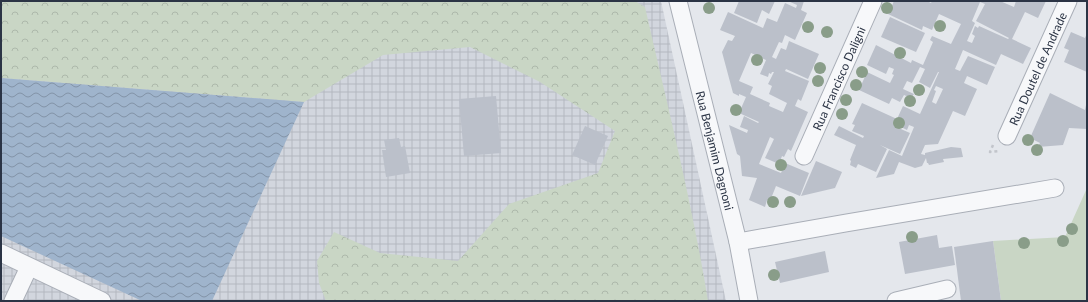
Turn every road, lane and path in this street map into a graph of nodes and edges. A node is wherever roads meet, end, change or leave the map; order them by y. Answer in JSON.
{"nodes":[{"id":1,"x":678,"y":1,"type":"edge"},
{"id":2,"x":873,"y":1,"type":"edge"},
{"id":3,"x":1068,"y":1,"type":"edge"},
{"id":4,"x":1008,"y":136,"type":"dead end"},
{"id":5,"x":804,"y":156,"type":"dead end"},
{"id":6,"x":1055,"y":188,"type":"dead end"},
{"id":7,"x":738,"y":242,"type":"junction"},
{"id":8,"x":1,"y":254,"type":"edge"},
{"id":9,"x":29,"y":267,"type":"junction"},
{"id":10,"x":947,"y":289,"type":"dead end"},
{"id":11,"x":13,"y":301,"type":"edge"},
{"id":12,"x":102,"y":301,"type":"edge"},
{"id":13,"x":749,"y":301,"type":"edge"},
{"id":14,"x":896,"y":301,"type":"edge"}],
"edges":[{"from":1,"to":7,"type":"street","name":"Rua Benjamim Dagnoni"},
{"from":2,"to":5,"type":"street","name":"Rua Francisco Daligni"},
{"from":3,"to":4,"type":"street","name":"Rua Doutel de Andrade"},
{"from":6,"to":7,"type":"street"},
{"from":7,"to":13,"type":"street","name":"Rua Benjamim Dagnoni"},
{"from":8,"to":9,"type":"street"},
{"from":9,"to":11,"type":"street"},
{"from":9,"to":12,"type":"street"},
{"from":10,"to":14,"type":"street"}]}
